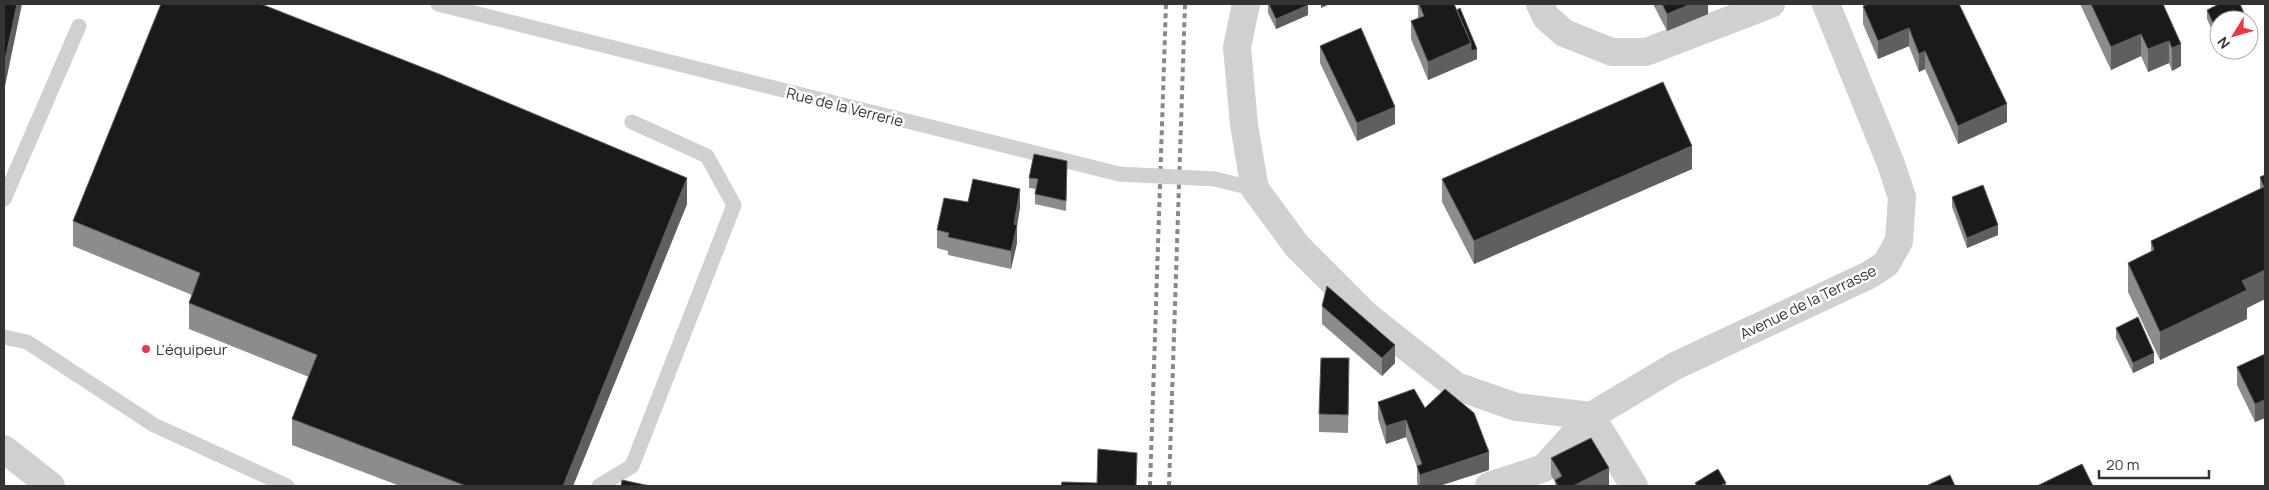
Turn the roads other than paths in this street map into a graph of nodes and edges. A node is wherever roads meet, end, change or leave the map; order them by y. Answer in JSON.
{"nodes":[{"id":1,"x":438,"y":4,"type":"edge"},
{"id":2,"x":1246,"y":4,"type":"edge"},
{"id":3,"x":1540,"y":4,"type":"edge"},
{"id":4,"x":1771,"y":4,"type":"edge"},
{"id":5,"x":1826,"y":4,"type":"edge"},
{"id":6,"x":79,"y":26,"type":"dead end"},
{"id":7,"x":632,"y":122,"type":"dead end"},
{"id":8,"x":1255,"y":189,"type":"junction"},
{"id":9,"x":4,"y":199,"type":"edge"},
{"id":10,"x":4,"y":337,"type":"edge"},
{"id":11,"x":1591,"y":416,"type":"junction"},
{"id":12,"x":4,"y":449,"type":"edge"},
{"id":13,"x":51,"y":486,"type":"edge"},
{"id":14,"x":287,"y":486,"type":"edge"},
{"id":15,"x":598,"y":486,"type":"edge"},
{"id":16,"x":1489,"y":486,"type":"edge"},
{"id":17,"x":1634,"y":486,"type":"edge"}],
"edges":[{"from":1,"to":8,"type":"lane","name":"Rue de la Verrerie","bridge":true},
{"from":2,"to":8,"type":"street"},
{"from":3,"to":4,"type":"street"},
{"from":5,"to":11,"type":"street","name":"Avenue de la Terrasse"},
{"from":6,"to":9,"type":"lane"},
{"from":7,"to":15,"type":"lane"},
{"from":8,"to":11,"type":"street"},
{"from":10,"to":14,"type":"lane"},
{"from":11,"to":16,"type":"street","name":"Avenue de la Terrasse"},
{"from":11,"to":17,"type":"street"},
{"from":12,"to":13,"type":"street"}]}
